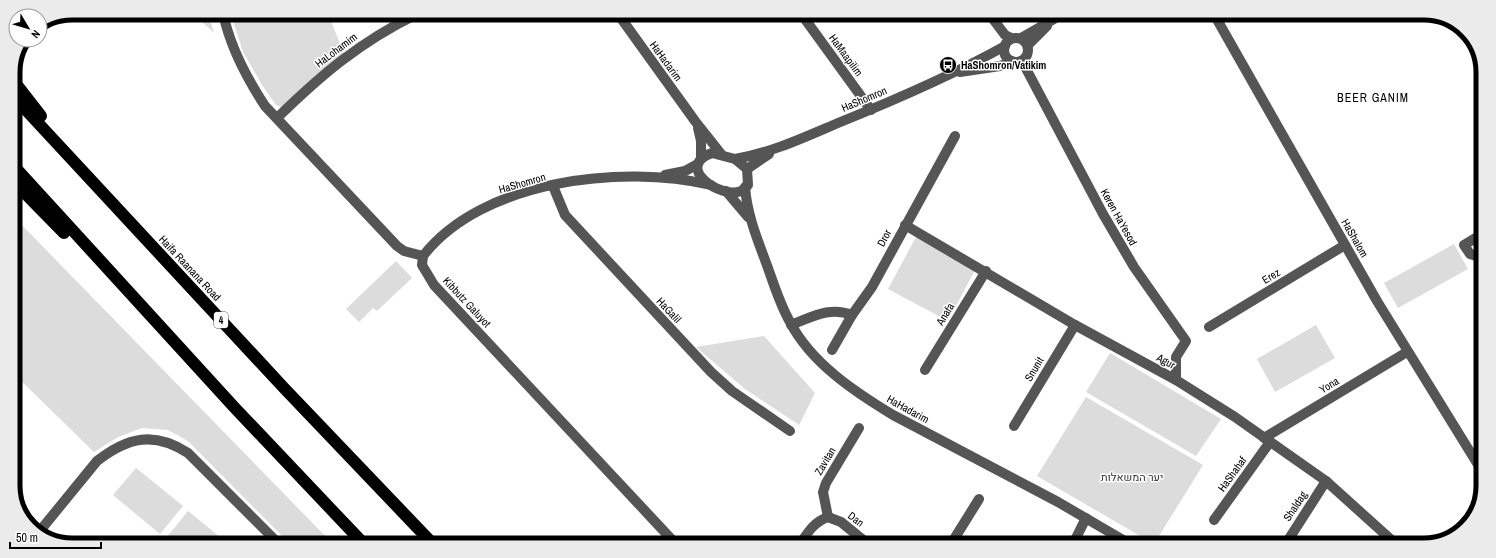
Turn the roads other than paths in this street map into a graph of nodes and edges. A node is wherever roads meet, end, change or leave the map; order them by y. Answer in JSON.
{"nodes":[{"id":1,"x":225,"y":20,"type":"edge"},
{"id":2,"x":406,"y":20,"type":"edge"},
{"id":3,"x":622,"y":20,"type":"edge"},
{"id":4,"x":806,"y":20,"type":"edge"},
{"id":5,"x":994,"y":20,"type":"edge"},
{"id":6,"x":1052,"y":20,"type":"edge"},
{"id":7,"x":1217,"y":20,"type":"edge"},
{"id":8,"x":1016,"y":42,"type":"junction"},
{"id":9,"x":1017,"y":61,"type":"junction"},
{"id":10,"x":954,"y":72,"type":"junction"},
{"id":11,"x":20,"y":89,"type":"edge"},
{"id":12,"x":20,"y":104,"type":"edge"},
{"id":13,"x":871,"y":110,"type":"junction"},
{"id":14,"x":277,"y":118,"type":"junction"},
{"id":15,"x":695,"y":121,"type":"junction"},
{"id":16,"x":955,"y":136,"type":"dead end"},
{"id":17,"x":783,"y":146,"type":"junction"},
{"id":18,"x":722,"y":155,"type":"junction"},
{"id":19,"x":735,"y":159,"type":"junction"},
{"id":20,"x":700,"y":161,"type":"junction"},
{"id":21,"x":747,"y":169,"type":"junction"},
{"id":22,"x":20,"y":174,"type":"edge"},
{"id":23,"x":88,"y":178,"type":"junction"},
{"id":24,"x":645,"y":178,"type":"junction"},
{"id":25,"x":710,"y":185,"type":"junction"},
{"id":26,"x":553,"y":186,"type":"junction"},
{"id":27,"x":745,"y":187,"type":"junction"},
{"id":28,"x":20,"y":188,"type":"edge"},
{"id":29,"x":726,"y":191,"type":"junction"},
{"id":30,"x":750,"y":220,"type":"junction"},
{"id":31,"x":905,"y":225,"type":"junction"},
{"id":32,"x":1476,"y":238,"type":"edge"},
{"id":33,"x":1345,"y":245,"type":"junction"},
{"id":34,"x":423,"y":256,"type":"junction"},
{"id":35,"x":1476,"y":256,"type":"edge"},
{"id":36,"x":986,"y":271,"type":"junction"},
{"id":37,"x":852,"y":315,"type":"junction"},
{"id":38,"x":1075,"y":325,"type":"junction"},
{"id":39,"x":791,"y":326,"type":"junction"},
{"id":40,"x":1210,"y":327,"type":"dead end"},
{"id":41,"x":832,"y":350,"type":"dead end"},
{"id":42,"x":1407,"y":352,"type":"junction"},
{"id":43,"x":925,"y":370,"type":"dead end"},
{"id":44,"x":1176,"y":380,"type":"junction"},
{"id":45,"x":234,"y":407,"type":"junction"},
{"id":46,"x":1014,"y":426,"type":"dead end"},
{"id":47,"x":859,"y":428,"type":"dead end"},
{"id":48,"x":790,"y":431,"type":"dead end"},
{"id":49,"x":1267,"y":440,"type":"junction"},
{"id":50,"x":1476,"y":462,"type":"edge"},
{"id":51,"x":1326,"y":481,"type":"junction"},
{"id":52,"x":979,"y":499,"type":"dead end"},
{"id":53,"x":828,"y":517,"type":"junction"},
{"id":54,"x":1086,"y":518,"type":"junction"},
{"id":55,"x":1214,"y":520,"type":"dead end"},
{"id":56,"x":42,"y":528,"type":"edge"},
{"id":57,"x":272,"y":538,"type":"edge"},
{"id":58,"x":359,"y":538,"type":"edge"},
{"id":59,"x":427,"y":538,"type":"edge"},
{"id":60,"x":670,"y":538,"type":"edge"},
{"id":61,"x":804,"y":538,"type":"edge"},
{"id":62,"x":861,"y":538,"type":"edge"},
{"id":63,"x":955,"y":538,"type":"edge"},
{"id":64,"x":1076,"y":538,"type":"edge"},
{"id":65,"x":1120,"y":538,"type":"edge"},
{"id":66,"x":1289,"y":538,"type":"edge"},
{"id":67,"x":1389,"y":538,"type":"edge"}],
"edges":[{"from":1,"to":14,"type":"street"},
{"from":2,"to":14,"type":"street","name":"HaLohamim"},
{"from":3,"to":15,"type":"street","name":"HaHadarim"},
{"from":4,"to":13,"type":"street","name":"HaMaapilim"},
{"from":5,"to":8,"type":"street"},
{"from":6,"to":8,"type":"street","name":"HaShomron"},
{"from":7,"to":33,"type":"street","name":"HaShalom"},
{"from":8,"to":9,"type":"street","name":"HaShomron"},
{"from":8,"to":9,"type":"street"},
{"from":8,"to":10,"type":"street","name":"HaShomron"},
{"from":9,"to":10,"type":"street","name":"HaShomron"},
{"from":9,"to":44,"type":"street","name":"Keren HaYesod"},
{"from":10,"to":13,"type":"street","name":"HaShomron"},
{"from":11,"to":23,"type":"highway"},
{"from":12,"to":23,"type":"highway","name":"Haifa Raanana Road","number":"4"},
{"from":13,"to":17,"type":"street","name":"HaShomron"},
{"from":14,"to":34,"type":"street"},
{"from":15,"to":18,"type":"street","name":"HaHadarim"},
{"from":15,"to":20,"type":"street","name":"HaHadarim"},
{"from":16,"to":31,"type":"street","name":"Dror"},
{"from":17,"to":19,"type":"street","name":"HaShomron"},
{"from":17,"to":21,"type":"street","name":"HaShomron"},
{"from":18,"to":19,"type":"street"},
{"from":18,"to":20,"type":"street"},
{"from":19,"to":21,"type":"street"},
{"from":20,"to":24,"type":"street","name":"HaShomron"},
{"from":20,"to":25,"type":"street"},
{"from":21,"to":27,"type":"street"},
{"from":22,"to":45,"type":"highway"},
{"from":23,"to":59,"type":"highway","name":"Haifa Raanana Road","number":"4"},
{"from":24,"to":25,"type":"street","name":"HaShomron"},
{"from":24,"to":26,"type":"street","name":"HaShomron"},
{"from":25,"to":29,"type":"street"},
{"from":26,"to":34,"type":"street","name":"HaShomron"},
{"from":26,"to":48,"type":"street","name":"HaGalil"},
{"from":27,"to":29,"type":"street"},
{"from":27,"to":30,"type":"street","name":"HaHadarim"},
{"from":28,"to":45,"type":"highway"},
{"from":29,"to":30,"type":"street","name":"HaHadarim"},
{"from":30,"to":39,"type":"street","name":"HaHadarim"},
{"from":31,"to":36,"type":"street","name":"Agur"},
{"from":31,"to":37,"type":"street","name":"Dror"},
{"from":32,"to":35,"type":"street"},
{"from":33,"to":40,"type":"street","name":"Erez"},
{"from":33,"to":42,"type":"street","name":"HaShalom"},
{"from":34,"to":60,"type":"street","name":"Kibbutz Galuyot"},
{"from":36,"to":38,"type":"street","name":"Agur"},
{"from":36,"to":43,"type":"street","name":"Anafa"},
{"from":37,"to":39,"type":"street"},
{"from":37,"to":41,"type":"street","name":"Dror"},
{"from":38,"to":44,"type":"street","name":"Agur"},
{"from":38,"to":46,"type":"street","name":"Snunit"},
{"from":39,"to":54,"type":"street","name":"HaHadarim"},
{"from":42,"to":49,"type":"street","name":"Yona"},
{"from":42,"to":50,"type":"street","name":"HaShalom"},
{"from":44,"to":49,"type":"street","name":"Agur"},
{"from":45,"to":58,"type":"highway"},
{"from":47,"to":53,"type":"street","name":"Zavitan"},
{"from":49,"to":51,"type":"street","name":"Agur"},
{"from":49,"to":55,"type":"street","name":"HaShahaf"},
{"from":51,"to":66,"type":"street","name":"Shaldag"},
{"from":51,"to":67,"type":"street","name":"Agur"},
{"from":52,"to":63,"type":"street"},
{"from":53,"to":61,"type":"street"},
{"from":53,"to":62,"type":"street","name":"Dan"},
{"from":54,"to":64,"type":"street"},
{"from":54,"to":65,"type":"street","name":"HaHadarim"},
{"from":56,"to":57,"type":"street"}]}
